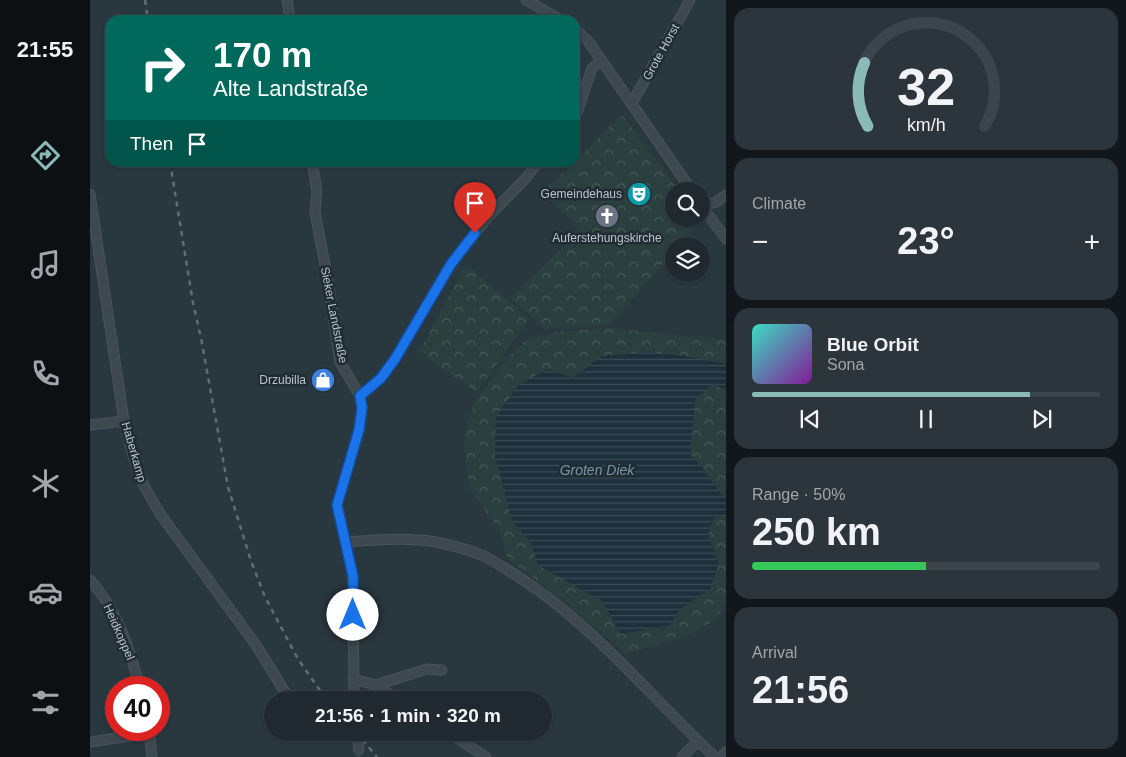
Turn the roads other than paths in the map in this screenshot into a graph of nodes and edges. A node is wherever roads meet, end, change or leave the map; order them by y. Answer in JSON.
{"nodes":[{"id":1,"x":287,"y":0,"type":"edge"},
{"id":2,"x":526,"y":0,"type":"edge"},
{"id":3,"x":690,"y":0,"type":"edge"},
{"id":4,"x":289,"y":15,"type":"edge"},
{"id":5,"x":552,"y":15,"type":"edge"},
{"id":6,"x":580,"y":34,"type":"edge"},
{"id":7,"x":602,"y":61,"type":"junction"},
{"id":8,"x":632,"y":103,"type":"junction"},
{"id":9,"x":580,"y":104,"type":"edge"},
{"id":10,"x":313,"y":167,"type":"edge"},
{"id":11,"x":534,"y":167,"type":"edge"},
{"id":12,"x":686,"y":182,"type":"edge"},
{"id":13,"x":90,"y":194,"type":"edge"},
{"id":14,"x":726,"y":195,"type":"edge"},
{"id":15,"x":710,"y":203,"type":"edge"},
{"id":16,"x":710,"y":216,"type":"edge"},
{"id":17,"x":726,"y":239,"type":"edge"},
{"id":18,"x":360,"y":396,"type":"junction"},
{"id":19,"x":124,"y":421,"type":"junction"},
{"id":20,"x":90,"y":425,"type":"edge"},
{"id":21,"x":346,"y":542,"type":"junction"},
{"id":22,"x":90,"y":580,"type":"edge"},
{"id":23,"x":442,"y":670,"type":"dead end"},
{"id":24,"x":137,"y":676,"type":"edge"},
{"id":25,"x":353,"y":679,"type":"junction"},
{"id":26,"x":376,"y":685,"type":"junction"},
{"id":27,"x":284,"y":691,"type":"edge"},
{"id":28,"x":354,"y":691,"type":"edge"},
{"id":29,"x":385,"y":691,"type":"edge"},
{"id":30,"x":105,"y":739,"type":"edge"},
{"id":31,"x":150,"y":741,"type":"edge"},
{"id":32,"x":358,"y":741,"type":"edge"},
{"id":33,"x":462,"y":741,"type":"edge"},
{"id":34,"x":698,"y":741,"type":"junction"},
{"id":35,"x":90,"y":742,"type":"edge"},
{"id":36,"x":726,"y":752,"type":"edge"},
{"id":37,"x":359,"y":754,"type":"edge"},
{"id":38,"x":152,"y":757,"type":"edge"},
{"id":39,"x":486,"y":757,"type":"edge"},
{"id":40,"x":682,"y":757,"type":"edge"},
{"id":41,"x":715,"y":757,"type":"edge"},
{"id":42,"x":721,"y":757,"type":"edge"}],
"edges":[{"from":1,"to":4,"type":"street"},
{"from":2,"to":5,"type":"street"},
{"from":3,"to":8,"type":"street","name":"Grote Horst"},
{"from":6,"to":7,"type":"street"},
{"from":7,"to":8,"type":"street"},
{"from":7,"to":9,"type":"street"},
{"from":8,"to":12,"type":"street"},
{"from":10,"to":18,"type":"street","name":"Sieker Landstraße"},
{"from":11,"to":18,"type":"street"},
{"from":13,"to":19,"type":"street","name":"Haberkamp"},
{"from":14,"to":15,"type":"street"},
{"from":16,"to":17,"type":"street"},
{"from":18,"to":21,"type":"street","name":"Sieker Landstraße"},
{"from":19,"to":20,"type":"street"},
{"from":19,"to":27,"type":"street","name":"Haberkamp"},
{"from":21,"to":25,"type":"street","name":"Sieker Landstraße"},
{"from":21,"to":34,"type":"street"},
{"from":22,"to":24,"type":"street","name":"Heidkoppel"},
{"from":23,"to":26,"type":"street"},
{"from":25,"to":26,"type":"street"},
{"from":25,"to":28,"type":"street","name":"Sieker Landstraße"},
{"from":26,"to":29,"type":"street"},
{"from":30,"to":35,"type":"street"},
{"from":31,"to":38,"type":"street"},
{"from":32,"to":37,"type":"street","bridge":true},
{"from":33,"to":39,"type":"street"},
{"from":34,"to":40,"type":"street"},
{"from":34,"to":41,"type":"street"},
{"from":36,"to":42,"type":"street"}]}
